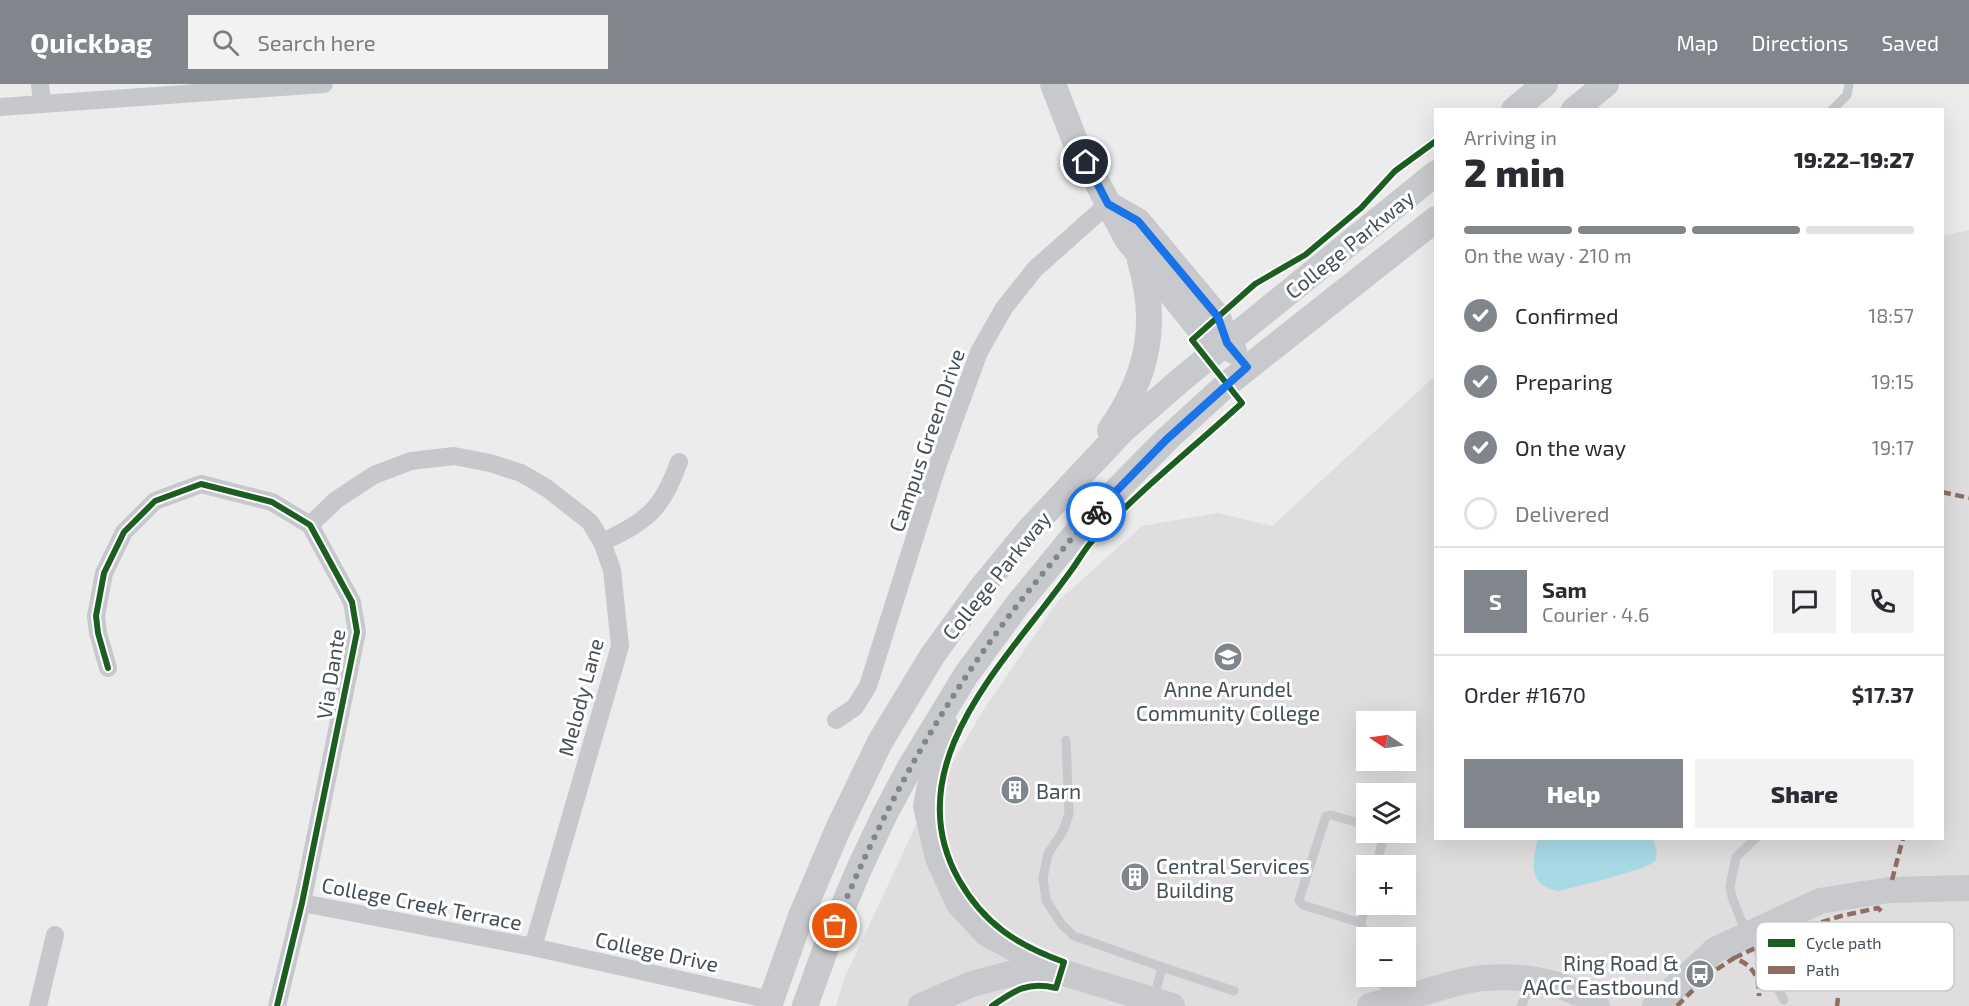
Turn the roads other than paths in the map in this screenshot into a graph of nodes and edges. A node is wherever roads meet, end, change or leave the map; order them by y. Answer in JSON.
{"nodes":[{"id":1,"x":40,"y":84,"type":"edge"},
{"id":2,"x":324,"y":84,"type":"edge"},
{"id":3,"x":1053,"y":84,"type":"edge"},
{"id":4,"x":1545,"y":84,"type":"edge"},
{"id":5,"x":1606,"y":84,"type":"edge"},
{"id":6,"x":1850,"y":84,"type":"edge"},
{"id":7,"x":42,"y":103,"type":"junction"},
{"id":8,"x":0,"y":106,"type":"edge"},
{"id":9,"x":1516,"y":108,"type":"edge"},
{"id":10,"x":1576,"y":108,"type":"edge"},
{"id":11,"x":1834,"y":108,"type":"edge"},
{"id":12,"x":1434,"y":175,"type":"edge"},
{"id":13,"x":1108,"y":204,"type":"junction"},
{"id":14,"x":1434,"y":221,"type":"edge"},
{"id":15,"x":1137,"y":252,"type":"junction"},
{"id":16,"x":1227,"y":343,"type":"junction"},
{"id":17,"x":1247,"y":367,"type":"junction"},
{"id":18,"x":679,"y":462,"type":"dead end"},
{"id":19,"x":1073,"y":482,"type":"junction"},
{"id":20,"x":310,"y":525,"type":"junction"},
{"id":21,"x":602,"y":542,"type":"junction"},
{"id":22,"x":108,"y":668,"type":"dead end"},
{"id":23,"x":966,"y":675,"type":"junction"},
{"id":24,"x":836,"y":720,"type":"dead end"},
{"id":25,"x":1066,"y":740,"type":"dead end"},
{"id":26,"x":1356,"y":822,"type":"edge"},
{"id":27,"x":1754,"y":840,"type":"edge"},
{"id":28,"x":1969,"y":888,"type":"edge"},
{"id":29,"x":302,"y":903,"type":"junction"},
{"id":30,"x":1363,"y":915,"type":"edge"},
{"id":31,"x":1775,"y":922,"type":"edge"},
{"id":32,"x":1361,"y":923,"type":"junction"},
{"id":33,"x":1363,"y":927,"type":"edge"},
{"id":34,"x":1756,"y":931,"type":"edge"},
{"id":35,"x":1749,"y":934,"type":"junction"},
{"id":36,"x":55,"y":935,"type":"dead end"},
{"id":37,"x":533,"y":947,"type":"junction"},
{"id":38,"x":1756,"y":947,"type":"edge"},
{"id":39,"x":1162,"y":967,"type":"junction"},
{"id":40,"x":1054,"y":970,"type":"junction"},
{"id":41,"x":1530,"y":978,"type":"junction"},
{"id":42,"x":1234,"y":991,"type":"dead end"},
{"id":43,"x":1779,"y":991,"type":"edge"},
{"id":44,"x":1391,"y":997,"type":"edge"},
{"id":45,"x":1784,"y":1000,"type":"dead end"},
{"id":46,"x":778,"y":1004,"type":"edge"},
{"id":47,"x":1159,"y":1004,"type":"edge"},
{"id":48,"x":38,"y":1006,"type":"edge"},
{"id":49,"x":277,"y":1006,"type":"edge"},
{"id":50,"x":805,"y":1006,"type":"edge"},
{"id":51,"x":921,"y":1006,"type":"edge"},
{"id":52,"x":1521,"y":1006,"type":"edge"},
{"id":53,"x":1597,"y":1006,"type":"edge"},
{"id":54,"x":1655,"y":1006,"type":"edge"}],
"edges":[{"from":1,"to":7,"type":"street"},
{"from":2,"to":7,"type":"street"},
{"from":3,"to":13,"type":"main road"},
{"from":4,"to":9,"type":"main road"},
{"from":5,"to":10,"type":"main road"},
{"from":6,"to":11,"type":"lane"},
{"from":7,"to":8,"type":"street"},
{"from":12,"to":16,"type":"main road","name":"College Parkway"},
{"from":13,"to":15,"type":"main road"},
{"from":13,"to":16,"type":"main road"},
{"from":13,"to":24,"type":"street","name":"Campus Green Drive"},
{"from":14,"to":17,"type":"main road","name":"College Parkway"},
{"from":15,"to":16,"type":"main road"},
{"from":15,"to":19,"type":"main road"},
{"from":16,"to":17,"type":"main road"},
{"from":16,"to":19,"type":"main road","name":"College Parkway"},
{"from":17,"to":23,"type":"main road","name":"College Parkway"},
{"from":18,"to":21,"type":"street"},
{"from":19,"to":46,"type":"main road","name":"College Parkway"},
{"from":20,"to":21,"type":"street","name":"Melody Lane"},
{"from":20,"to":22,"type":"street"},
{"from":20,"to":29,"type":"street","name":"Via Dante"},
{"from":21,"to":37,"type":"street","name":"Melody Lane"},
{"from":23,"to":40,"type":"main road"},
{"from":23,"to":50,"type":"main road","name":"College Parkway"},
{"from":25,"to":39,"type":"lane"},
{"from":26,"to":32,"type":"lane"},
{"from":27,"to":35,"type":"lane"},
{"from":28,"to":31,"type":"main road"},
{"from":29,"to":37,"type":"street","name":"College Creek Terrace"},
{"from":29,"to":49,"type":"street","name":"Via Dante"},
{"from":30,"to":32,"type":"lane"},
{"from":32,"to":33,"type":"lane"},
{"from":34,"to":35,"type":"main road"},
{"from":35,"to":38,"type":"lane"},
{"from":35,"to":54,"type":"main road"},
{"from":36,"to":48,"type":"street"},
{"from":37,"to":46,"type":"street","name":"College Drive"},
{"from":39,"to":42,"type":"lane"},
{"from":39,"to":47,"type":"lane"},
{"from":40,"to":47,"type":"main road"},
{"from":40,"to":51,"type":"main road"},
{"from":41,"to":44,"type":"main road"},
{"from":41,"to":52,"type":"lane"},
{"from":41,"to":53,"type":"main road"},
{"from":43,"to":45,"type":"lane"}]}
